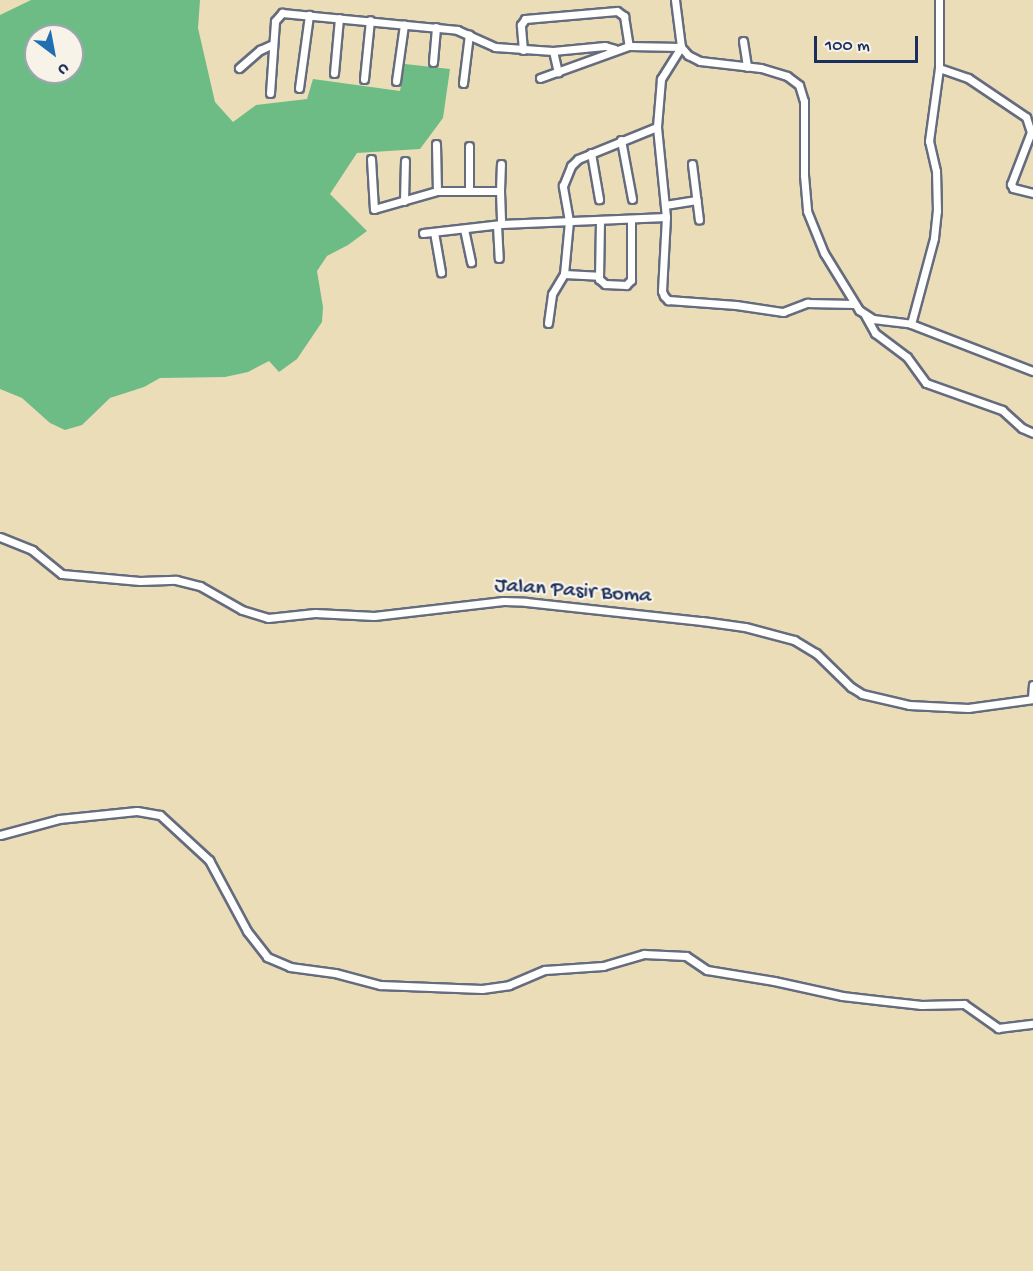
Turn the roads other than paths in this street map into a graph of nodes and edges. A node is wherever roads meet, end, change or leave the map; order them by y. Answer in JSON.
{"nodes":[{"id":1,"x":675,"y":0,"type":"edge"},
{"id":2,"x":939,"y":0,"type":"edge"},
{"id":3,"x":309,"y":15,"type":"junction"},
{"id":4,"x":339,"y":18,"type":"junction"},
{"id":5,"x":370,"y":20,"type":"junction"},
{"id":6,"x":404,"y":26,"type":"junction"},
{"id":7,"x":436,"y":27,"type":"junction"},
{"id":8,"x":469,"y":34,"type":"junction"},
{"id":9,"x":742,"y":41,"type":"dead end"},
{"id":10,"x":273,"y":44,"type":"junction"},
{"id":11,"x":629,"y":46,"type":"junction"},
{"id":12,"x":681,"y":47,"type":"junction"},
{"id":13,"x":615,"y":49,"type":"junction"},
{"id":14,"x":523,"y":50,"type":"junction"},
{"id":15,"x":553,"y":51,"type":"junction"},
{"id":16,"x":433,"y":62,"type":"dead end"},
{"id":17,"x":747,"y":67,"type":"junction"},
{"id":18,"x":239,"y":68,"type":"dead end"},
{"id":19,"x":939,"y":68,"type":"junction"},
{"id":20,"x":334,"y":72,"type":"dead end"},
{"id":21,"x":558,"y":72,"type":"junction"},
{"id":22,"x":540,"y":78,"type":"dead end"},
{"id":23,"x":364,"y":79,"type":"dead end"},
{"id":24,"x":396,"y":81,"type":"dead end"},
{"id":25,"x":462,"y":83,"type":"dead end"},
{"id":26,"x":299,"y":88,"type":"dead end"},
{"id":27,"x":270,"y":93,"type":"dead end"},
{"id":28,"x":657,"y":127,"type":"junction"},
{"id":29,"x":621,"y":140,"type":"junction"},
{"id":30,"x":436,"y":144,"type":"dead end"},
{"id":31,"x":469,"y":146,"type":"dead end"},
{"id":32,"x":591,"y":153,"type":"junction"},
{"id":33,"x":371,"y":159,"type":"dead end"},
{"id":34,"x":405,"y":161,"type":"dead end"},
{"id":35,"x":501,"y":164,"type":"dead end"},
{"id":36,"x":692,"y":164,"type":"dead end"},
{"id":37,"x":437,"y":191,"type":"junction"},
{"id":38,"x":469,"y":191,"type":"junction"},
{"id":39,"x":500,"y":191,"type":"junction"},
{"id":40,"x":1033,"y":193,"type":"edge"},
{"id":41,"x":600,"y":198,"type":"dead end"},
{"id":42,"x":632,"y":199,"type":"dead end"},
{"id":43,"x":697,"y":200,"type":"junction"},
{"id":44,"x":404,"y":201,"type":"junction"},
{"id":45,"x":665,"y":205,"type":"junction"},
{"id":46,"x":666,"y":217,"type":"junction"},
{"id":47,"x":631,"y":220,"type":"junction"},
{"id":48,"x":699,"y":220,"type":"dead end"},
{"id":49,"x":569,"y":221,"type":"junction"},
{"id":50,"x":600,"y":221,"type":"junction"},
{"id":51,"x":499,"y":225,"type":"junction"},
{"id":52,"x":464,"y":229,"type":"junction"},
{"id":53,"x":434,"y":232,"type":"junction"},
{"id":54,"x":423,"y":233,"type":"dead end"},
{"id":55,"x":499,"y":258,"type":"dead end"},
{"id":56,"x":471,"y":262,"type":"dead end"},
{"id":57,"x":441,"y":272,"type":"dead end"},
{"id":58,"x":564,"y":274,"type":"junction"},
{"id":59,"x":598,"y":276,"type":"junction"},
{"id":60,"x":854,"y":304,"type":"junction"},
{"id":61,"x":865,"y":315,"type":"junction"},
{"id":62,"x":548,"y":323,"type":"dead end"},
{"id":63,"x":911,"y":324,"type":"junction"},
{"id":64,"x":1033,"y":371,"type":"edge"},
{"id":65,"x":1033,"y":433,"type":"edge"},
{"id":66,"x":0,"y":537,"type":"edge"},
{"id":67,"x":1033,"y":685,"type":"edge"},
{"id":68,"x":1032,"y":698,"type":"edge"},
{"id":69,"x":0,"y":835,"type":"edge"},
{"id":70,"x":1033,"y":1024,"type":"edge"}],
"edges":[{"from":1,"to":12,"type":"street"},
{"from":2,"to":19,"type":"street"},
{"from":3,"to":4,"type":"street"},
{"from":3,"to":10,"type":"street"},
{"from":3,"to":26,"type":"street"},
{"from":4,"to":5,"type":"street"},
{"from":4,"to":20,"type":"street"},
{"from":5,"to":6,"type":"street"},
{"from":5,"to":23,"type":"street"},
{"from":6,"to":7,"type":"street"},
{"from":6,"to":24,"type":"street"},
{"from":7,"to":8,"type":"street"},
{"from":7,"to":16,"type":"street"},
{"from":8,"to":14,"type":"street"},
{"from":8,"to":25,"type":"street"},
{"from":9,"to":17,"type":"street"},
{"from":10,"to":18,"type":"street"},
{"from":10,"to":27,"type":"street"},
{"from":11,"to":12,"type":"street"},
{"from":11,"to":13,"type":"street"},
{"from":11,"to":14,"type":"street"},
{"from":12,"to":17,"type":"street"},
{"from":12,"to":28,"type":"street"},
{"from":13,"to":15,"type":"street"},
{"from":13,"to":21,"type":"street"},
{"from":14,"to":15,"type":"street"},
{"from":15,"to":21,"type":"street"},
{"from":17,"to":60,"type":"street"},
{"from":19,"to":40,"type":"street"},
{"from":19,"to":63,"type":"street"},
{"from":21,"to":22,"type":"street"},
{"from":28,"to":29,"type":"street"},
{"from":28,"to":45,"type":"street"},
{"from":29,"to":32,"type":"street"},
{"from":29,"to":42,"type":"street"},
{"from":30,"to":37,"type":"street"},
{"from":31,"to":38,"type":"street"},
{"from":32,"to":41,"type":"street"},
{"from":32,"to":49,"type":"street"},
{"from":33,"to":44,"type":"street"},
{"from":34,"to":44,"type":"street"},
{"from":35,"to":39,"type":"street"},
{"from":36,"to":43,"type":"street"},
{"from":37,"to":38,"type":"street"},
{"from":37,"to":44,"type":"street"},
{"from":38,"to":39,"type":"street"},
{"from":39,"to":51,"type":"street"},
{"from":43,"to":45,"type":"street"},
{"from":43,"to":48,"type":"street"},
{"from":45,"to":46,"type":"street"},
{"from":46,"to":47,"type":"street"},
{"from":46,"to":60,"type":"street"},
{"from":47,"to":50,"type":"street"},
{"from":47,"to":59,"type":"street"},
{"from":49,"to":50,"type":"street"},
{"from":49,"to":51,"type":"street"},
{"from":49,"to":58,"type":"street"},
{"from":50,"to":59,"type":"street"},
{"from":51,"to":52,"type":"street"},
{"from":51,"to":55,"type":"street"},
{"from":52,"to":53,"type":"street"},
{"from":52,"to":56,"type":"street"},
{"from":53,"to":54,"type":"street"},
{"from":53,"to":57,"type":"street"},
{"from":58,"to":59,"type":"street"},
{"from":58,"to":62,"type":"street"},
{"from":60,"to":61,"type":"street"},
{"from":61,"to":63,"type":"street"},
{"from":61,"to":65,"type":"street"},
{"from":63,"to":64,"type":"street"},
{"from":66,"to":68,"type":"street","name":"Jalan Pasir Boma"},
{"from":67,"to":68,"type":"street"},
{"from":69,"to":70,"type":"street"}]}
